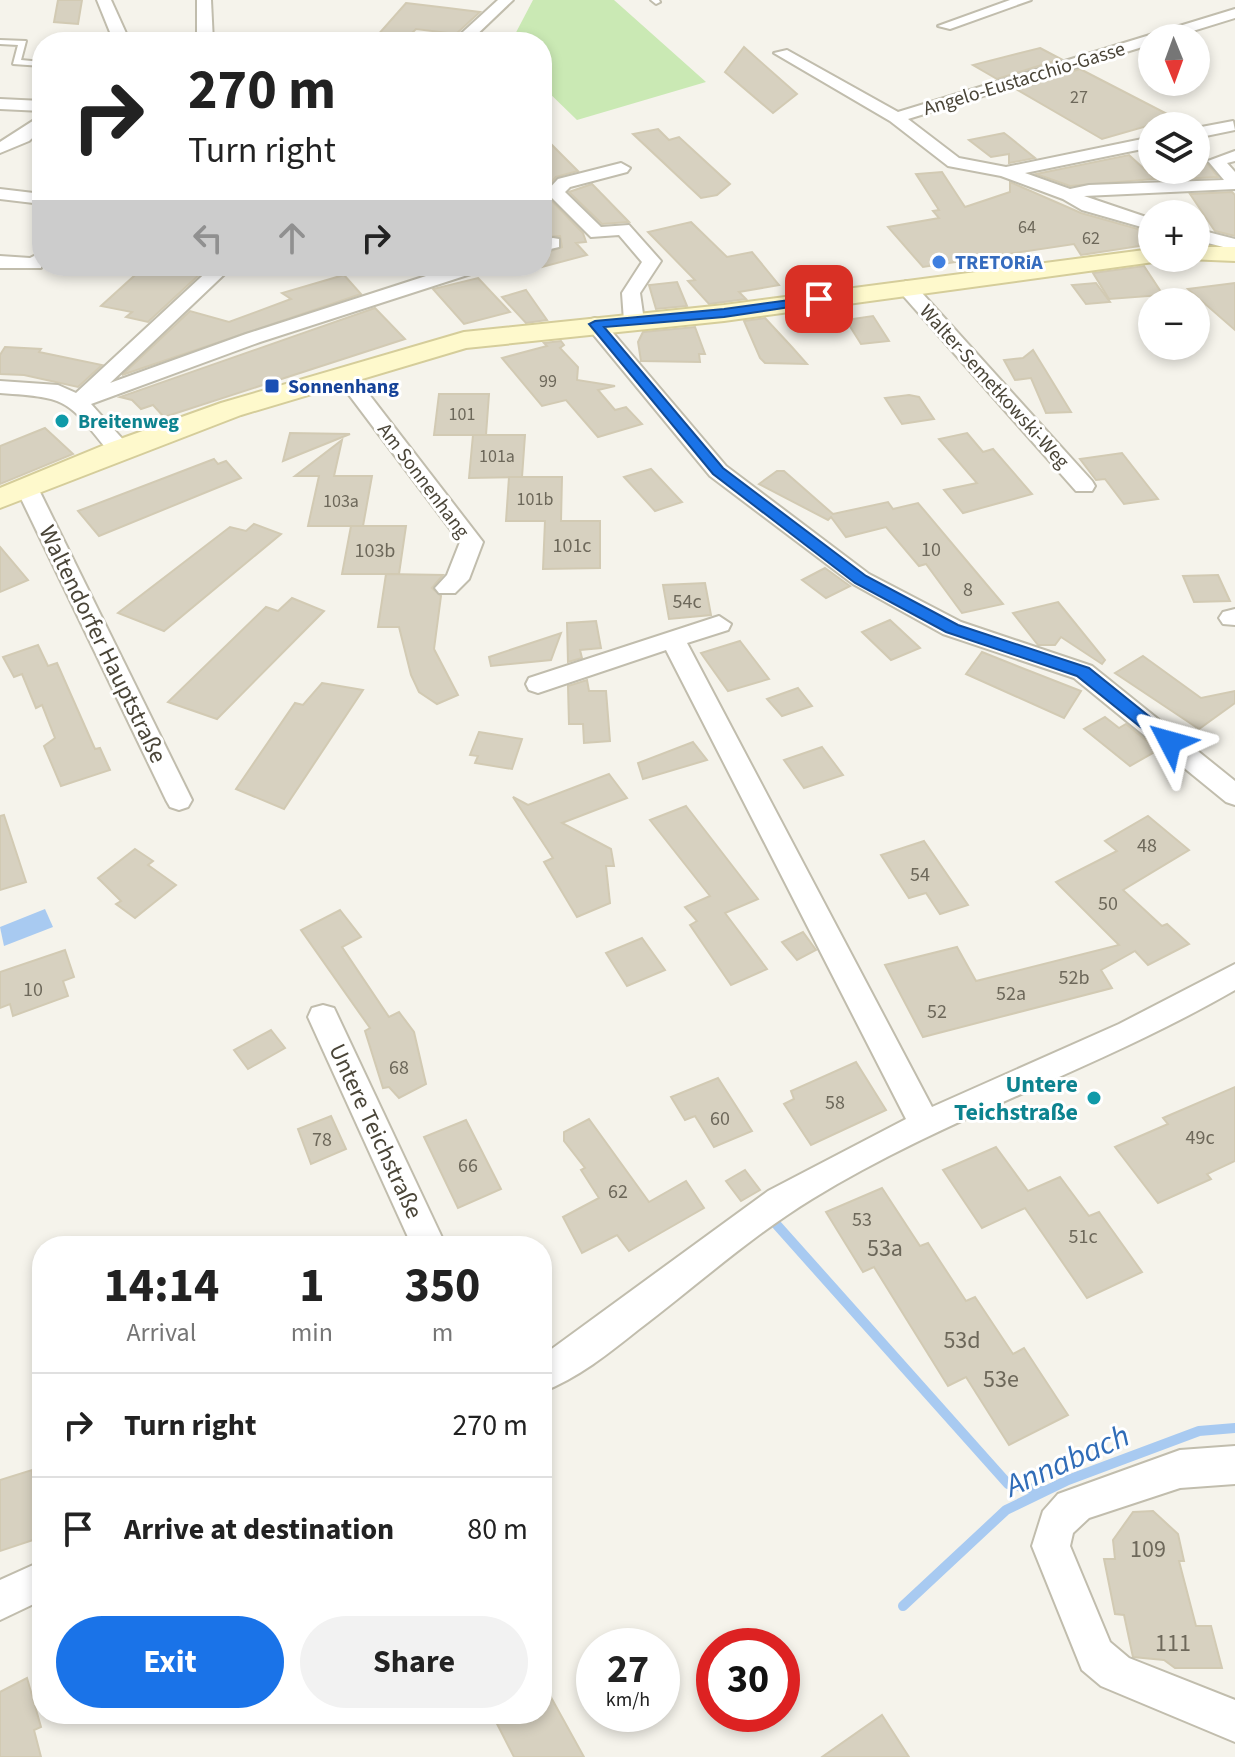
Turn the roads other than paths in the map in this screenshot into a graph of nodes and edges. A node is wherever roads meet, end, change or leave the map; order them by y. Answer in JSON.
{"nodes":[{"id":1,"x":104,"y":0,"type":"edge"},
{"id":2,"x":204,"y":0,"type":"edge"},
{"id":3,"x":506,"y":0,"type":"edge"},
{"id":4,"x":1024,"y":0,"type":"edge"},
{"id":5,"x":1235,"y":13,"type":"edge"},
{"id":6,"x":1199,"y":24,"type":"edge"},
{"id":7,"x":945,"y":26,"type":"dead end"},
{"id":8,"x":118,"y":32,"type":"edge"},
{"id":9,"x":205,"y":32,"type":"edge"},
{"id":10,"x":471,"y":32,"type":"edge"},
{"id":11,"x":0,"y":42,"type":"edge"},
{"id":12,"x":1138,"y":43,"type":"edge"},
{"id":13,"x":782,"y":53,"type":"dead end"},
{"id":14,"x":32,"y":63,"type":"edge"},
{"id":15,"x":0,"y":104,"type":"edge"},
{"id":16,"x":32,"y":106,"type":"edge"},
{"id":17,"x":896,"y":118,"type":"junction"},
{"id":18,"x":1233,"y":126,"type":"edge"},
{"id":19,"x":32,"y":129,"type":"edge"},
{"id":20,"x":1210,"y":130,"type":"edge"},
{"id":21,"x":1138,"y":145,"type":"edge"},
{"id":22,"x":0,"y":148,"type":"edge"},
{"id":23,"x":1235,"y":156,"type":"edge"},
{"id":24,"x":621,"y":168,"type":"dead end"},
{"id":25,"x":1005,"y":172,"type":"junction"},
{"id":26,"x":0,"y":194,"type":"edge"},
{"id":27,"x":1069,"y":195,"type":"junction"},
{"id":28,"x":32,"y":198,"type":"edge"},
{"id":29,"x":1138,"y":221,"type":"edge"},
{"id":30,"x":1210,"y":238,"type":"edge"},
{"id":31,"x":1235,"y":245,"type":"edge"},
{"id":32,"x":1210,"y":254,"type":"edge"},
{"id":33,"x":1235,"y":254,"type":"edge"},
{"id":34,"x":1138,"y":258,"type":"edge"},
{"id":35,"x":0,"y":262,"type":"edge"},
{"id":36,"x":32,"y":263,"type":"edge"},
{"id":37,"x":213,"y":276,"type":"edge"},
{"id":38,"x":445,"y":276,"type":"edge"},
{"id":39,"x":906,"y":287,"type":"junction"},
{"id":40,"x":634,"y":321,"type":"junction"},
{"id":41,"x":595,"y":324,"type":"junction"},
{"id":42,"x":344,"y":375,"type":"junction"},
{"id":43,"x":0,"y":387,"type":"edge"},
{"id":44,"x":78,"y":402,"type":"junction"},
{"id":45,"x":119,"y":449,"type":"junction"},
{"id":46,"x":1084,"y":486,"type":"dead end"},
{"id":47,"x":27,"y":488,"type":"junction"},
{"id":48,"x":0,"y":499,"type":"edge"},
{"id":49,"x":447,"y":588,"type":"dead end"},
{"id":50,"x":719,"y":624,"type":"dead end"},
{"id":51,"x":672,"y":638,"type":"junction"},
{"id":52,"x":538,"y":684,"type":"dead end"},
{"id":53,"x":1235,"y":795,"type":"edge"},
{"id":54,"x":179,"y":800,"type":"dead end"},
{"id":55,"x":1235,"y":976,"type":"edge"},
{"id":56,"x":323,"y":1017,"type":"dead end"},
{"id":57,"x":925,"y":1124,"type":"junction"},
{"id":58,"x":424,"y":1236,"type":"edge"},
{"id":59,"x":552,"y":1371,"type":"edge"},
{"id":60,"x":1235,"y":1465,"type":"edge"},
{"id":61,"x":32,"y":1585,"type":"edge"},
{"id":62,"x":0,"y":1600,"type":"edge"},
{"id":63,"x":1235,"y":1721,"type":"edge"}],
"edges":[{"from":1,"to":8,"type":"street"},
{"from":2,"to":9,"type":"street"},
{"from":3,"to":10,"type":"street"},
{"from":4,"to":7,"type":"street"},
{"from":5,"to":6,"type":"street","name":"Angelo-Eustacchio-Gasse"},
{"from":11,"to":14,"type":"lane"},
{"from":12,"to":17,"type":"street","name":"Angelo-Eustacchio-Gasse"},
{"from":13,"to":17,"type":"street","name":"Angelo-Eustacchio-Gasse"},
{"from":15,"to":16,"type":"street"},
{"from":17,"to":25,"type":"street","name":"Angelo-Eustacchio-Gasse"},
{"from":18,"to":20,"type":"street"},
{"from":19,"to":22,"type":"street"},
{"from":21,"to":25,"type":"street"},
{"from":23,"to":27,"type":"street"},
{"from":24,"to":40,"type":"street"},
{"from":25,"to":27,"type":"street"},
{"from":26,"to":28,"type":"street"},
{"from":27,"to":29,"type":"street"},
{"from":30,"to":31,"type":"street"},
{"from":32,"to":33,"type":"main road"},
{"from":34,"to":39,"type":"main road"},
{"from":35,"to":36,"type":"street"},
{"from":37,"to":44,"type":"street"},
{"from":38,"to":44,"type":"street"},
{"from":39,"to":40,"type":"main road"},
{"from":39,"to":46,"type":"street","name":"Walter-Semetkowski-Weg"},
{"from":40,"to":41,"type":"main road"},
{"from":41,"to":42,"type":"main road"},
{"from":41,"to":53,"type":"street"},
{"from":42,"to":45,"type":"main road"},
{"from":42,"to":49,"type":"street","name":"Am Sonnenhang"},
{"from":43,"to":44,"type":"street"},
{"from":44,"to":45,"type":"street"},
{"from":45,"to":47,"type":"main road"},
{"from":47,"to":48,"type":"main road"},
{"from":47,"to":54,"type":"street","name":"Waltendorfer Hauptstraße"},
{"from":50,"to":51,"type":"street"},
{"from":51,"to":52,"type":"street"},
{"from":51,"to":57,"type":"street"},
{"from":55,"to":57,"type":"street"},
{"from":56,"to":58,"type":"street","name":"Untere Teichstraße"},
{"from":57,"to":59,"type":"street"},
{"from":60,"to":63,"type":"street"},
{"from":61,"to":62,"type":"street"}]}
